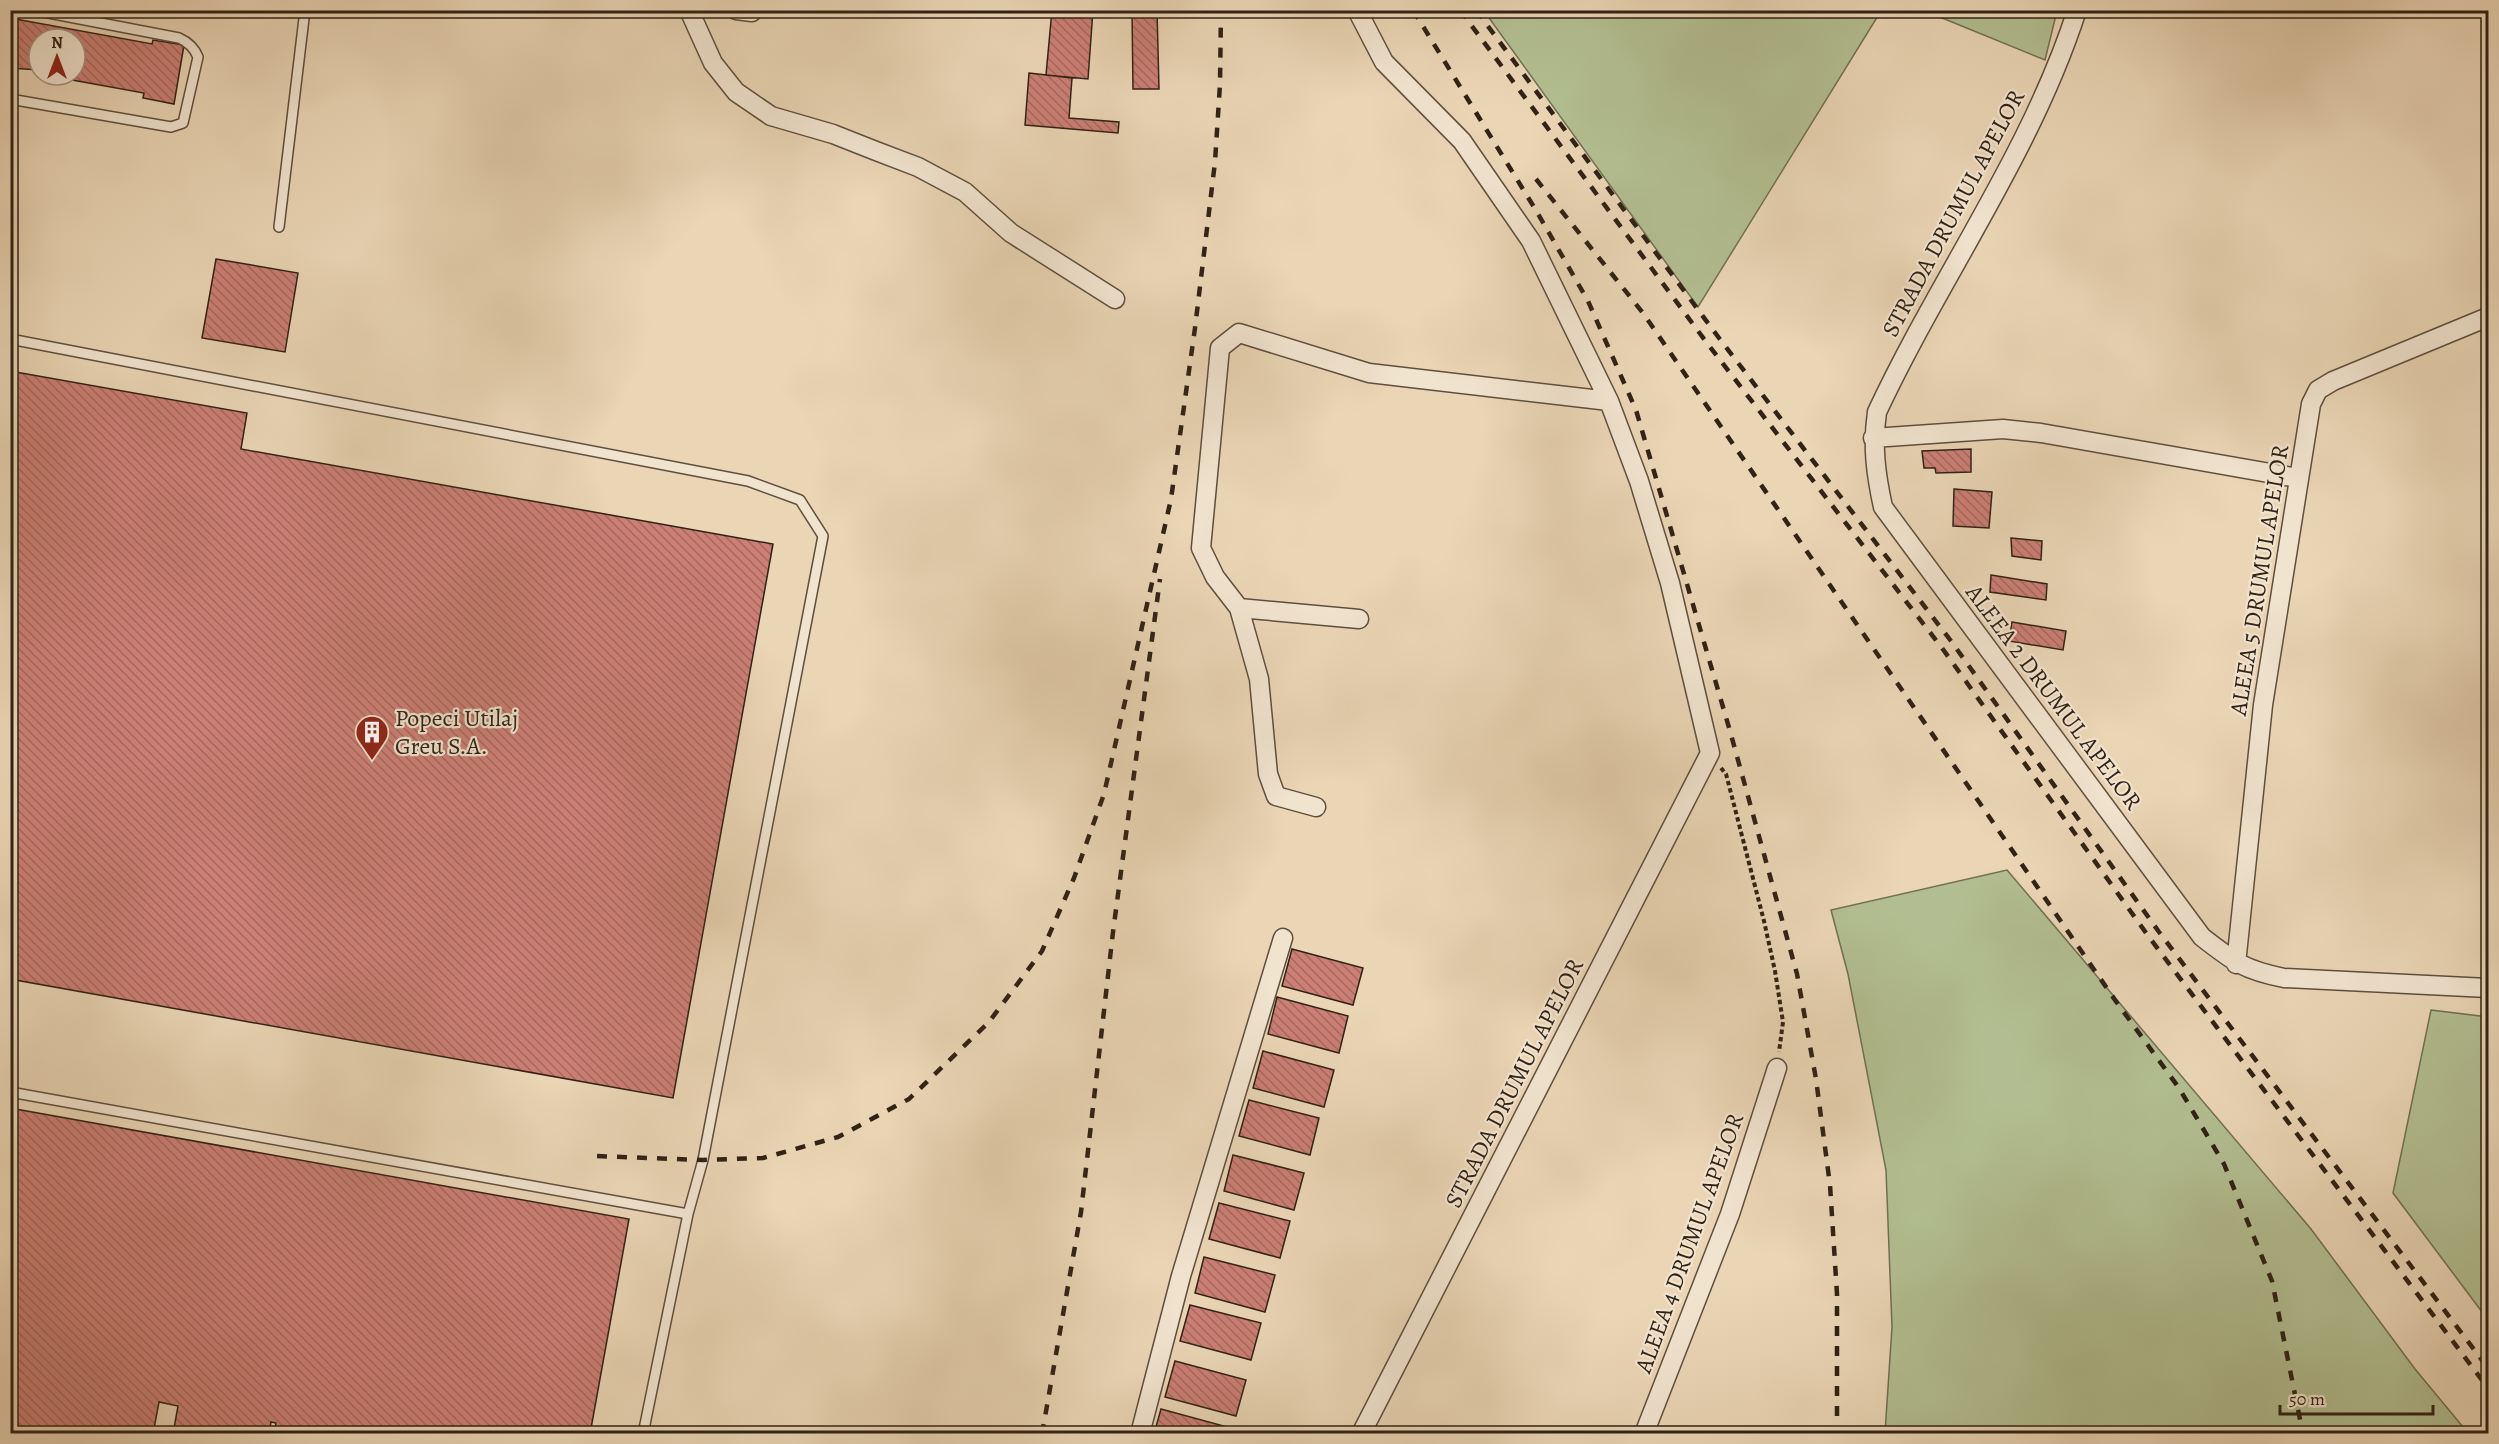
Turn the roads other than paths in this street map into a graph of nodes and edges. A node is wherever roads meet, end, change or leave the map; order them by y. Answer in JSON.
{"nodes":[{"id":1,"x":33,"y":10,"type":"edge"},
{"id":2,"x":305,"y":10,"type":"edge"},
{"id":3,"x":689,"y":10,"type":"edge"},
{"id":4,"x":1357,"y":10,"type":"edge"},
{"id":5,"x":2077,"y":10,"type":"edge"},
{"id":6,"x":10,"y":99,"type":"edge"},
{"id":7,"x":279,"y":227,"type":"dead end"},
{"id":8,"x":1115,"y":299,"type":"dead end"},
{"id":9,"x":2488,"y":317,"type":"edge"},
{"id":10,"x":10,"y":339,"type":"edge"},
{"id":11,"x":1609,"y":402,"type":"junction"},
{"id":12,"x":1873,"y":438,"type":"junction"},
{"id":13,"x":2298,"y":478,"type":"junction"},
{"id":14,"x":1239,"y":608,"type":"junction"},
{"id":15,"x":1359,"y":619,"type":"dead end"},
{"id":16,"x":1316,"y":807,"type":"dead end"},
{"id":17,"x":1283,"y":938,"type":"dead end"},
{"id":18,"x":2236,"y":964,"type":"junction"},
{"id":19,"x":2488,"y":988,"type":"edge"},
{"id":20,"x":1777,"y":1068,"type":"road end"},
{"id":21,"x":10,"y":1092,"type":"edge"},
{"id":22,"x":688,"y":1214,"type":"junction"},
{"id":23,"x":643,"y":1434,"type":"edge"},
{"id":24,"x":1140,"y":1434,"type":"edge"},
{"id":25,"x":1361,"y":1434,"type":"edge"},
{"id":26,"x":1644,"y":1434,"type":"edge"}],
"edges":[{"from":1,"to":6,"type":"lane"},
{"from":2,"to":7,"type":"lane"},
{"from":3,"to":8,"type":"street"},
{"from":4,"to":11,"type":"street"},
{"from":5,"to":12,"type":"street","name":"STRADA DRUMUL APELOR"},
{"from":9,"to":13,"type":"street","name":"ALEEA 5 DRUMUL APELOR"},
{"from":10,"to":22,"type":"lane"},
{"from":11,"to":14,"type":"street"},
{"from":11,"to":25,"type":"street","name":"STRADA DRUMUL APELOR"},
{"from":12,"to":13,"type":"street"},
{"from":12,"to":18,"type":"street","name":"ALEEA 2 DRUMUL APELOR"},
{"from":13,"to":18,"type":"street","name":"ALEEA 5 DRUMUL APELOR"},
{"from":14,"to":15,"type":"street"},
{"from":14,"to":16,"type":"street"},
{"from":17,"to":24,"type":"street"},
{"from":18,"to":19,"type":"street","name":"ALEEA 2 DRUMUL APELOR"},
{"from":20,"to":26,"type":"street","name":"ALEEA 4 DRUMUL APELOR"},
{"from":21,"to":22,"type":"lane"},
{"from":22,"to":23,"type":"lane"}]}
